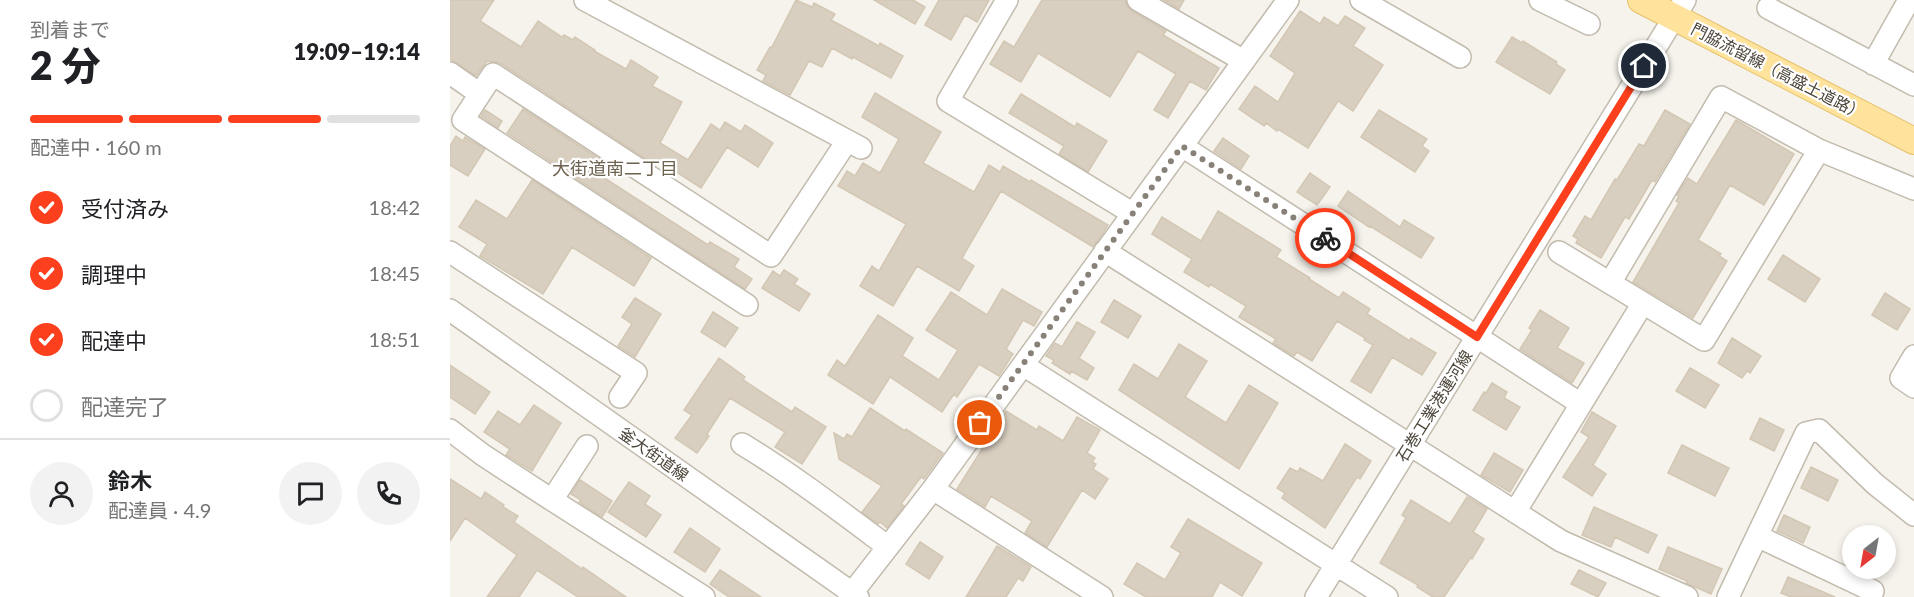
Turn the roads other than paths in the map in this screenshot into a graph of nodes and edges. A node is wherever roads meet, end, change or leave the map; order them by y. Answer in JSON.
{"nodes":[{"id":1,"x":585,"y":0,"type":"edge"},
{"id":2,"x":1007,"y":0,"type":"edge"},
{"id":3,"x":1138,"y":0,"type":"edge"},
{"id":4,"x":1288,"y":0,"type":"edge"},
{"id":5,"x":1360,"y":0,"type":"edge"},
{"id":6,"x":1540,"y":0,"type":"edge"},
{"id":7,"x":1641,"y":0,"type":"edge"},
{"id":8,"x":1909,"y":0,"type":"edge"},
{"id":9,"x":1768,"y":8,"type":"dead end"},
{"id":10,"x":1680,"y":9,"type":"edge"},
{"id":11,"x":1589,"y":24,"type":"dead end"},
{"id":12,"x":1460,"y":57,"type":"dead end"},
{"id":13,"x":1244,"y":61,"type":"junction"},
{"id":14,"x":1873,"y":64,"type":"junction"},
{"id":15,"x":450,"y":73,"type":"edge"},
{"id":16,"x":1914,"y":85,"type":"edge"},
{"id":17,"x":480,"y":94,"type":"junction"},
{"id":18,"x":1914,"y":141,"type":"edge"},
{"id":19,"x":1182,"y":146,"type":"junction"},
{"id":20,"x":1820,"y":150,"type":"junction"},
{"id":21,"x":1914,"y":189,"type":"edge"},
{"id":22,"x":1132,"y":213,"type":"junction"},
{"id":23,"x":1105,"y":251,"type":"junction"},
{"id":24,"x":450,"y":252,"type":"edge"},
{"id":25,"x":1559,"y":252,"type":"dead end"},
{"id":26,"x":1610,"y":283,"type":"junction"},
{"id":27,"x":1643,"y":303,"type":"junction"},
{"id":28,"x":747,"y":305,"type":"dead end"},
{"id":29,"x":450,"y":310,"type":"edge"},
{"id":30,"x":1477,"y":337,"type":"junction"},
{"id":31,"x":1914,"y":356,"type":"edge"},
{"id":32,"x":1023,"y":365,"type":"junction"},
{"id":33,"x":1914,"y":387,"type":"edge"},
{"id":34,"x":620,"y":397,"type":"dead end"},
{"id":35,"x":1581,"y":404,"type":"junction"},
{"id":36,"x":450,"y":430,"type":"edge"},
{"id":37,"x":742,"y":444,"type":"dead end"},
{"id":38,"x":1410,"y":444,"type":"junction"},
{"id":39,"x":587,"y":446,"type":"dead end"},
{"id":40,"x":933,"y":489,"type":"junction"},
{"id":41,"x":552,"y":500,"type":"junction"},
{"id":42,"x":1515,"y":512,"type":"junction"},
{"id":43,"x":1914,"y":515,"type":"edge"},
{"id":44,"x":1757,"y":536,"type":"junction"},
{"id":45,"x":888,"y":547,"type":"junction"},
{"id":46,"x":1336,"y":564,"type":"junction"},
{"id":47,"x":1873,"y":591,"type":"dead end"},
{"id":48,"x":1735,"y":595,"type":"edge"},
{"id":49,"x":853,"y":596,"type":"edge"},
{"id":50,"x":704,"y":597,"type":"edge"},
{"id":51,"x":1102,"y":597,"type":"edge"},
{"id":52,"x":1316,"y":597,"type":"edge"},
{"id":53,"x":1388,"y":597,"type":"edge"},
{"id":54,"x":1687,"y":597,"type":"edge"}],
"edges":[{"from":1,"to":17,"type":"street"},
{"from":2,"to":22,"type":"street"},
{"from":3,"to":13,"type":"street"},
{"from":4,"to":13,"type":"street"},
{"from":5,"to":12,"type":"street"},
{"from":6,"to":11,"type":"street"},
{"from":7,"to":10,"type":"main road","name":"門脇流留線（高盛土道路）"},
{"from":8,"to":14,"type":"street"},
{"from":9,"to":14,"type":"street"},
{"from":10,"to":18,"type":"main road","name":"門脇流留線（高盛土道路）"},
{"from":10,"to":30,"type":"street","name":"石巻工業港運河線"},
{"from":13,"to":19,"type":"street"},
{"from":14,"to":16,"type":"street"},
{"from":15,"to":17,"type":"street"},
{"from":17,"to":28,"type":"street"},
{"from":19,"to":22,"type":"street"},
{"from":19,"to":30,"type":"street"},
{"from":20,"to":21,"type":"street"},
{"from":20,"to":26,"type":"street"},
{"from":20,"to":27,"type":"street"},
{"from":22,"to":23,"type":"street"},
{"from":23,"to":32,"type":"street"},
{"from":23,"to":38,"type":"street"},
{"from":24,"to":34,"type":"street"},
{"from":25,"to":26,"type":"street"},
{"from":26,"to":27,"type":"street"},
{"from":27,"to":35,"type":"street"},
{"from":29,"to":49,"type":"street","name":"釜大街道線"},
{"from":30,"to":35,"type":"street"},
{"from":30,"to":38,"type":"street","name":"石巻工業港運河線"},
{"from":31,"to":33,"type":"street"},
{"from":32,"to":40,"type":"street"},
{"from":32,"to":46,"type":"street"},
{"from":35,"to":42,"type":"street"},
{"from":36,"to":41,"type":"street"},
{"from":37,"to":45,"type":"street"},
{"from":38,"to":42,"type":"street"},
{"from":38,"to":46,"type":"street","name":"石巻工業港運河線"},
{"from":39,"to":41,"type":"street"},
{"from":40,"to":45,"type":"street"},
{"from":40,"to":51,"type":"street"},
{"from":41,"to":50,"type":"street"},
{"from":42,"to":54,"type":"street"},
{"from":43,"to":44,"type":"street"},
{"from":44,"to":47,"type":"street"},
{"from":44,"to":48,"type":"street"},
{"from":45,"to":49,"type":"street"},
{"from":46,"to":52,"type":"street","name":"石巻工業港運河線"},
{"from":46,"to":53,"type":"street"}]}
